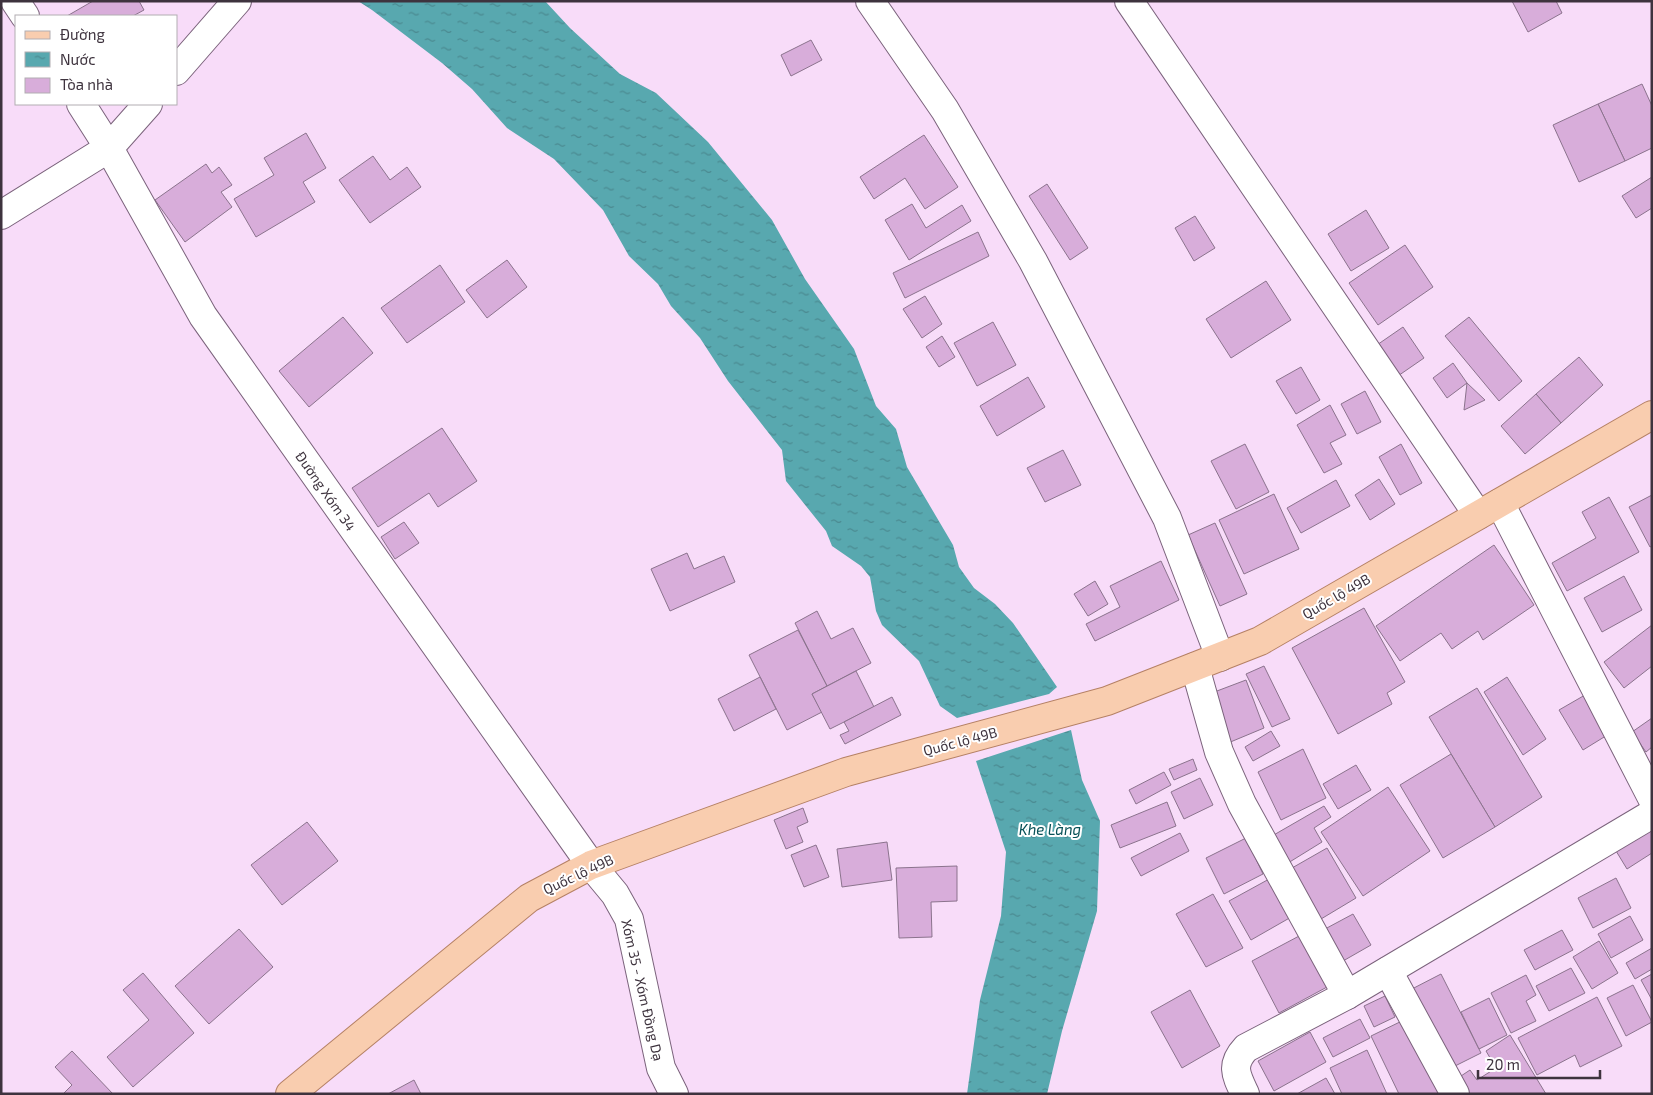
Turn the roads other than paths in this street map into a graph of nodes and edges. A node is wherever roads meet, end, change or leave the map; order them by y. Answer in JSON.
{"nodes":[{"id":1,"x":15,"y":1,"type":"edge"},
{"id":2,"x":237,"y":1,"type":"edge"},
{"id":3,"x":870,"y":1,"type":"edge"},
{"id":4,"x":1128,"y":1,"type":"edge"},
{"id":5,"x":24,"y":15,"type":"edge"},
{"id":6,"x":178,"y":69,"type":"edge"},
{"id":7,"x":82,"y":105,"type":"edge"},
{"id":8,"x":147,"y":105,"type":"edge"},
{"id":9,"x":109,"y":148,"type":"junction"},
{"id":10,"x":1,"y":216,"type":"edge"},
{"id":11,"x":1652,"y":415,"type":"edge"},
{"id":12,"x":1489,"y":509,"type":"junction"},
{"id":13,"x":1220,"y":657,"type":"junction"},
{"id":14,"x":1195,"y":667,"type":"junction"},
{"id":15,"x":1652,"y":798,"type":"edge"},
{"id":16,"x":1652,"y":814,"type":"edge"},
{"id":17,"x":591,"y":865,"type":"junction"},
{"id":18,"x":1388,"y":971,"type":"junction"},
{"id":19,"x":1346,"y":995,"type":"junction"},
{"id":20,"x":290,"y":1094,"type":"edge"},
{"id":21,"x":674,"y":1094,"type":"edge"},
{"id":22,"x":1246,"y":1094,"type":"edge"},
{"id":23,"x":1455,"y":1094,"type":"edge"}],
"edges":[{"from":1,"to":5,"type":"street"},
{"from":2,"to":6,"type":"street"},
{"from":3,"to":13,"type":"street"},
{"from":4,"to":12,"type":"street"},
{"from":7,"to":9,"type":"street","name":"Đường Xóm 34"},
{"from":8,"to":9,"type":"street"},
{"from":9,"to":10,"type":"street"},
{"from":9,"to":17,"type":"street","name":"Đường Xóm 34"},
{"from":11,"to":12,"type":"main road","name":"Quốc lộ 49B"},
{"from":12,"to":13,"type":"main road","name":"Quốc lộ 49B"},
{"from":12,"to":15,"type":"street"},
{"from":13,"to":14,"type":"main road","name":"Quốc lộ 49B"},
{"from":14,"to":17,"type":"main road","name":"Quốc lộ 49B"},
{"from":14,"to":19,"type":"street"},
{"from":16,"to":18,"type":"street"},
{"from":17,"to":20,"type":"main road","name":"Quốc lộ 49B"},
{"from":17,"to":21,"type":"street","name":"Xóm 35 - Xóm Đồng Dạ"},
{"from":18,"to":19,"type":"street"},
{"from":18,"to":23,"type":"street"},
{"from":19,"to":22,"type":"street"}]}
